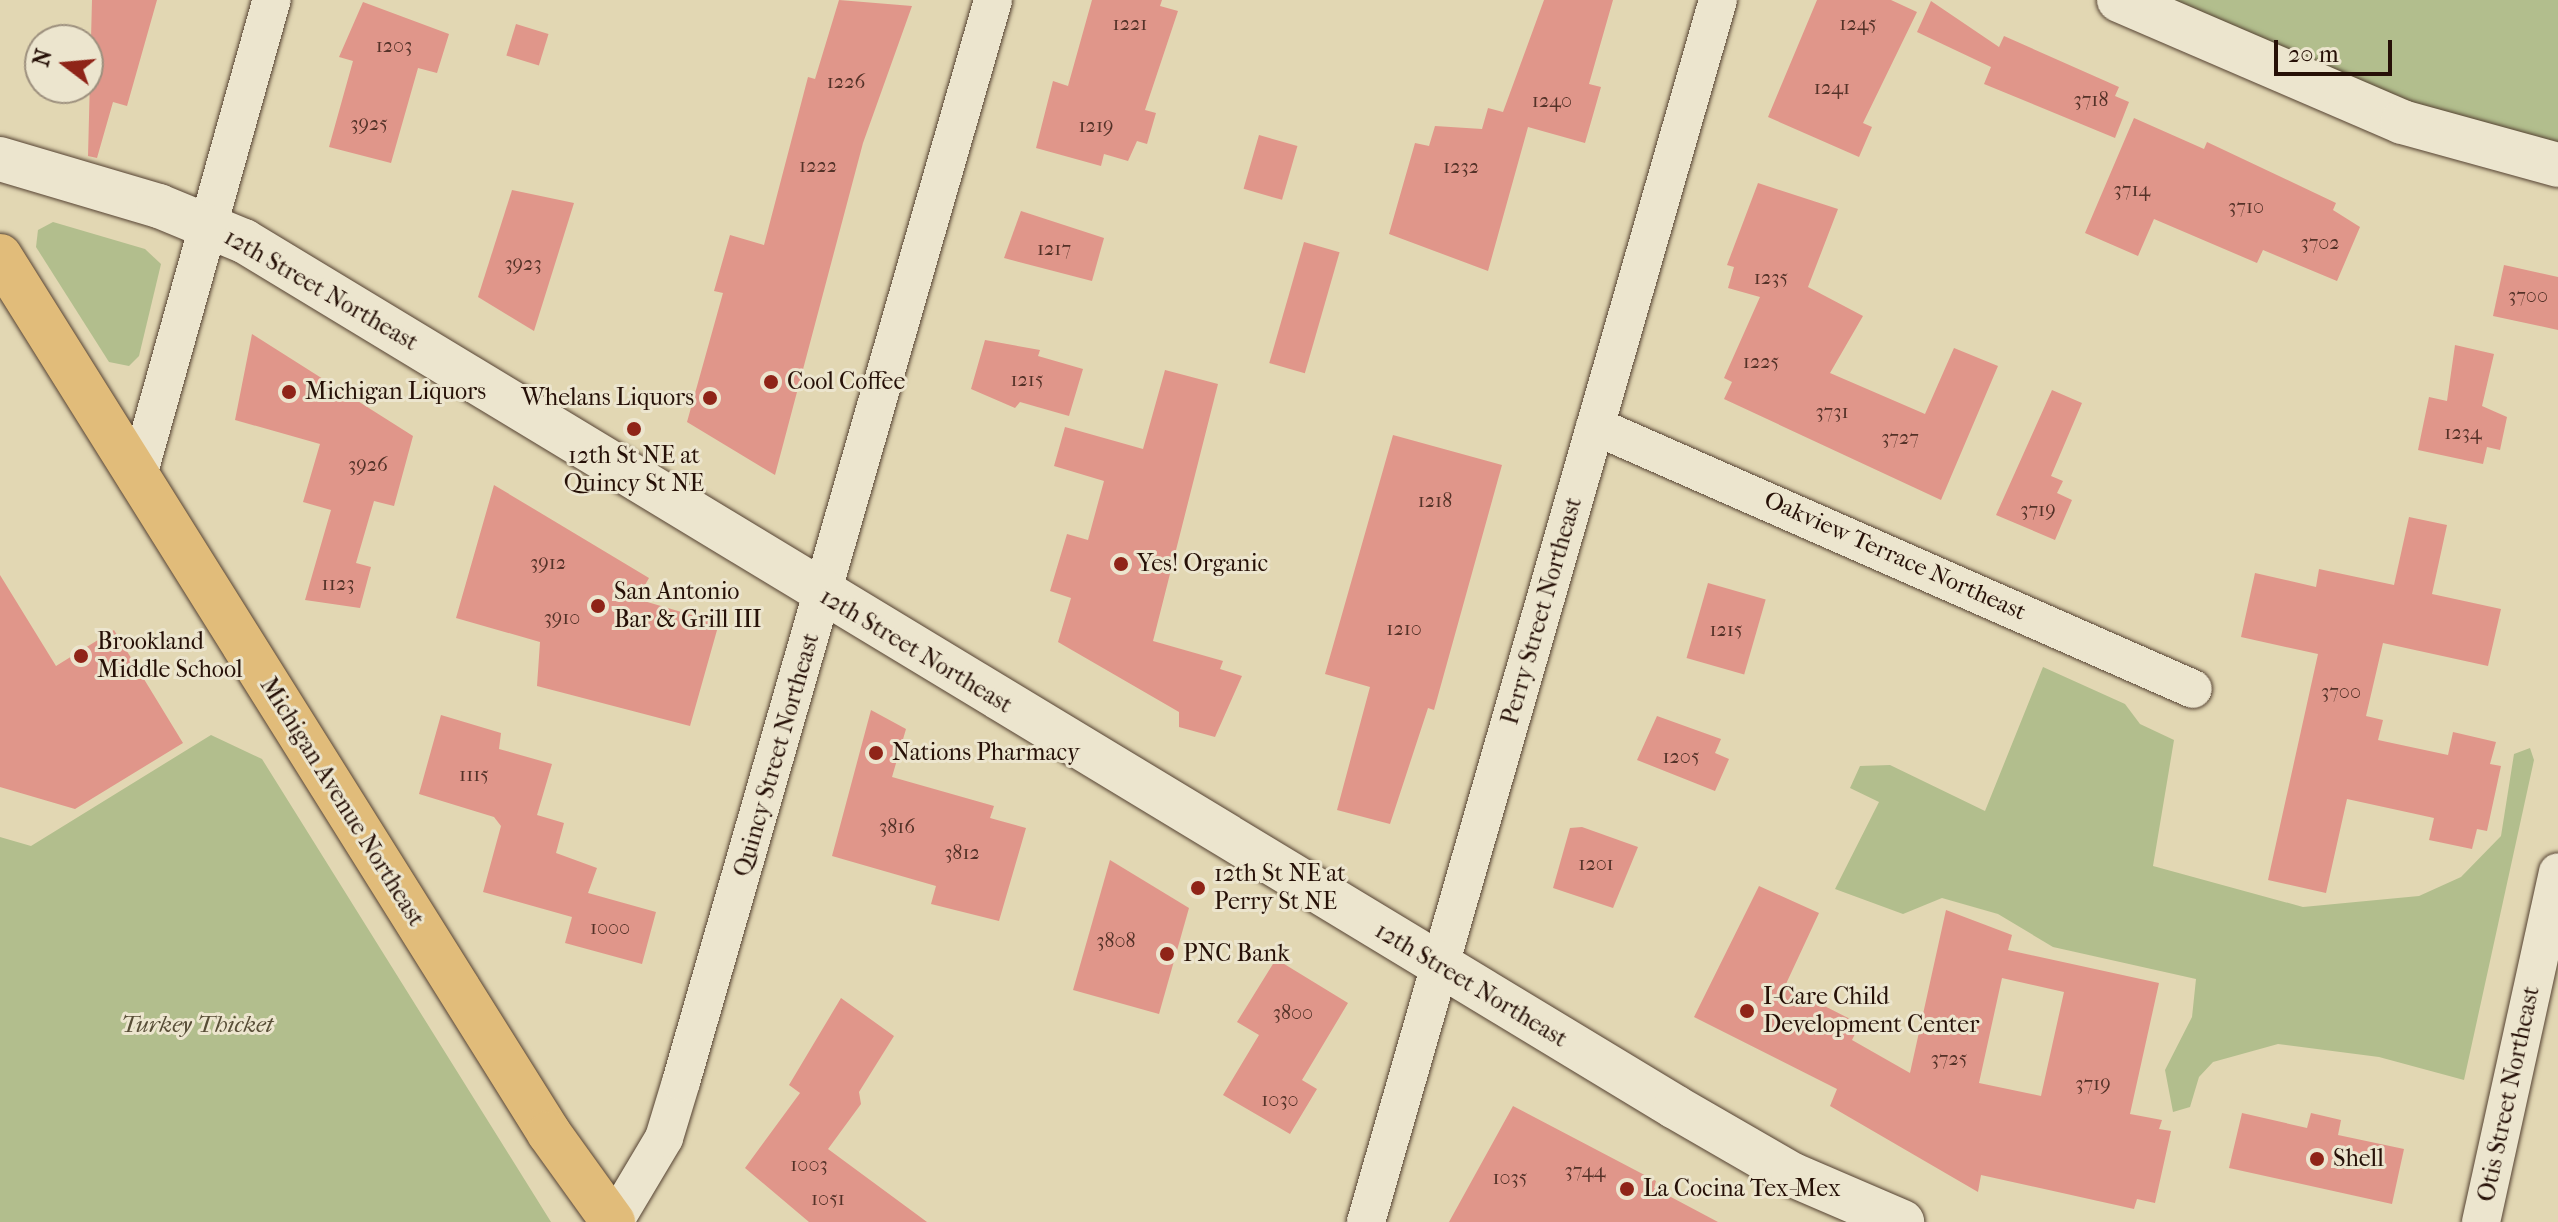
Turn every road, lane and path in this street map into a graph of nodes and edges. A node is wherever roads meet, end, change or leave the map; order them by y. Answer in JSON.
{"nodes":[{"id":1,"x":272,"y":0,"type":"edge"},
{"id":2,"x":993,"y":0,"type":"edge"},
{"id":3,"x":1718,"y":0,"type":"edge"},
{"id":4,"x":2119,"y":0,"type":"edge"},
{"id":5,"x":0,"y":159,"type":"edge"},
{"id":6,"x":2558,"y":165,"type":"edge"},
{"id":7,"x":210,"y":226,"type":"junction"},
{"id":8,"x":0,"y":256,"type":"edge"},
{"id":9,"x":1595,"y":426,"type":"junction"},
{"id":10,"x":137,"y":479,"type":"junction"},
{"id":11,"x":822,"y":595,"type":"junction"},
{"id":12,"x":2193,"y":689,"type":"dead end"},
{"id":13,"x":2558,"y":872,"type":"edge"},
{"id":14,"x":1440,"y":966,"type":"junction"},
{"id":15,"x":613,"y":1222,"type":"edge"},
{"id":16,"x":1366,"y":1222,"type":"edge"},
{"id":17,"x":1902,"y":1222,"type":"edge"},
{"id":18,"x":2481,"y":1222,"type":"edge"}],
"edges":[{"from":1,"to":7,"type":"street"},
{"from":2,"to":11,"type":"street","name":"Quincy Street Northeast"},
{"from":3,"to":9,"type":"street","name":"Perry Street Northeast"},
{"from":4,"to":6,"type":"street"},
{"from":5,"to":7,"type":"street","name":"12th Street Northeast"},
{"from":7,"to":10,"type":"street"},
{"from":7,"to":11,"type":"street","name":"12th Street Northeast"},
{"from":8,"to":10,"type":"main road","name":"Michigan Avenue Northeast"},
{"from":9,"to":12,"type":"street","name":"Oakview Terrace Northeast"},
{"from":9,"to":14,"type":"street","name":"Perry Street Northeast"},
{"from":10,"to":15,"type":"main road","name":"Michigan Avenue Northeast"},
{"from":11,"to":14,"type":"street","name":"12th Street Northeast"},
{"from":11,"to":15,"type":"street","name":"Quincy Street Northeast"},
{"from":13,"to":18,"type":"street","name":"Otis Street Northeast"},
{"from":14,"to":16,"type":"street","name":"Perry Street Northeast"},
{"from":14,"to":17,"type":"street","name":"12th Street Northeast"}]}
